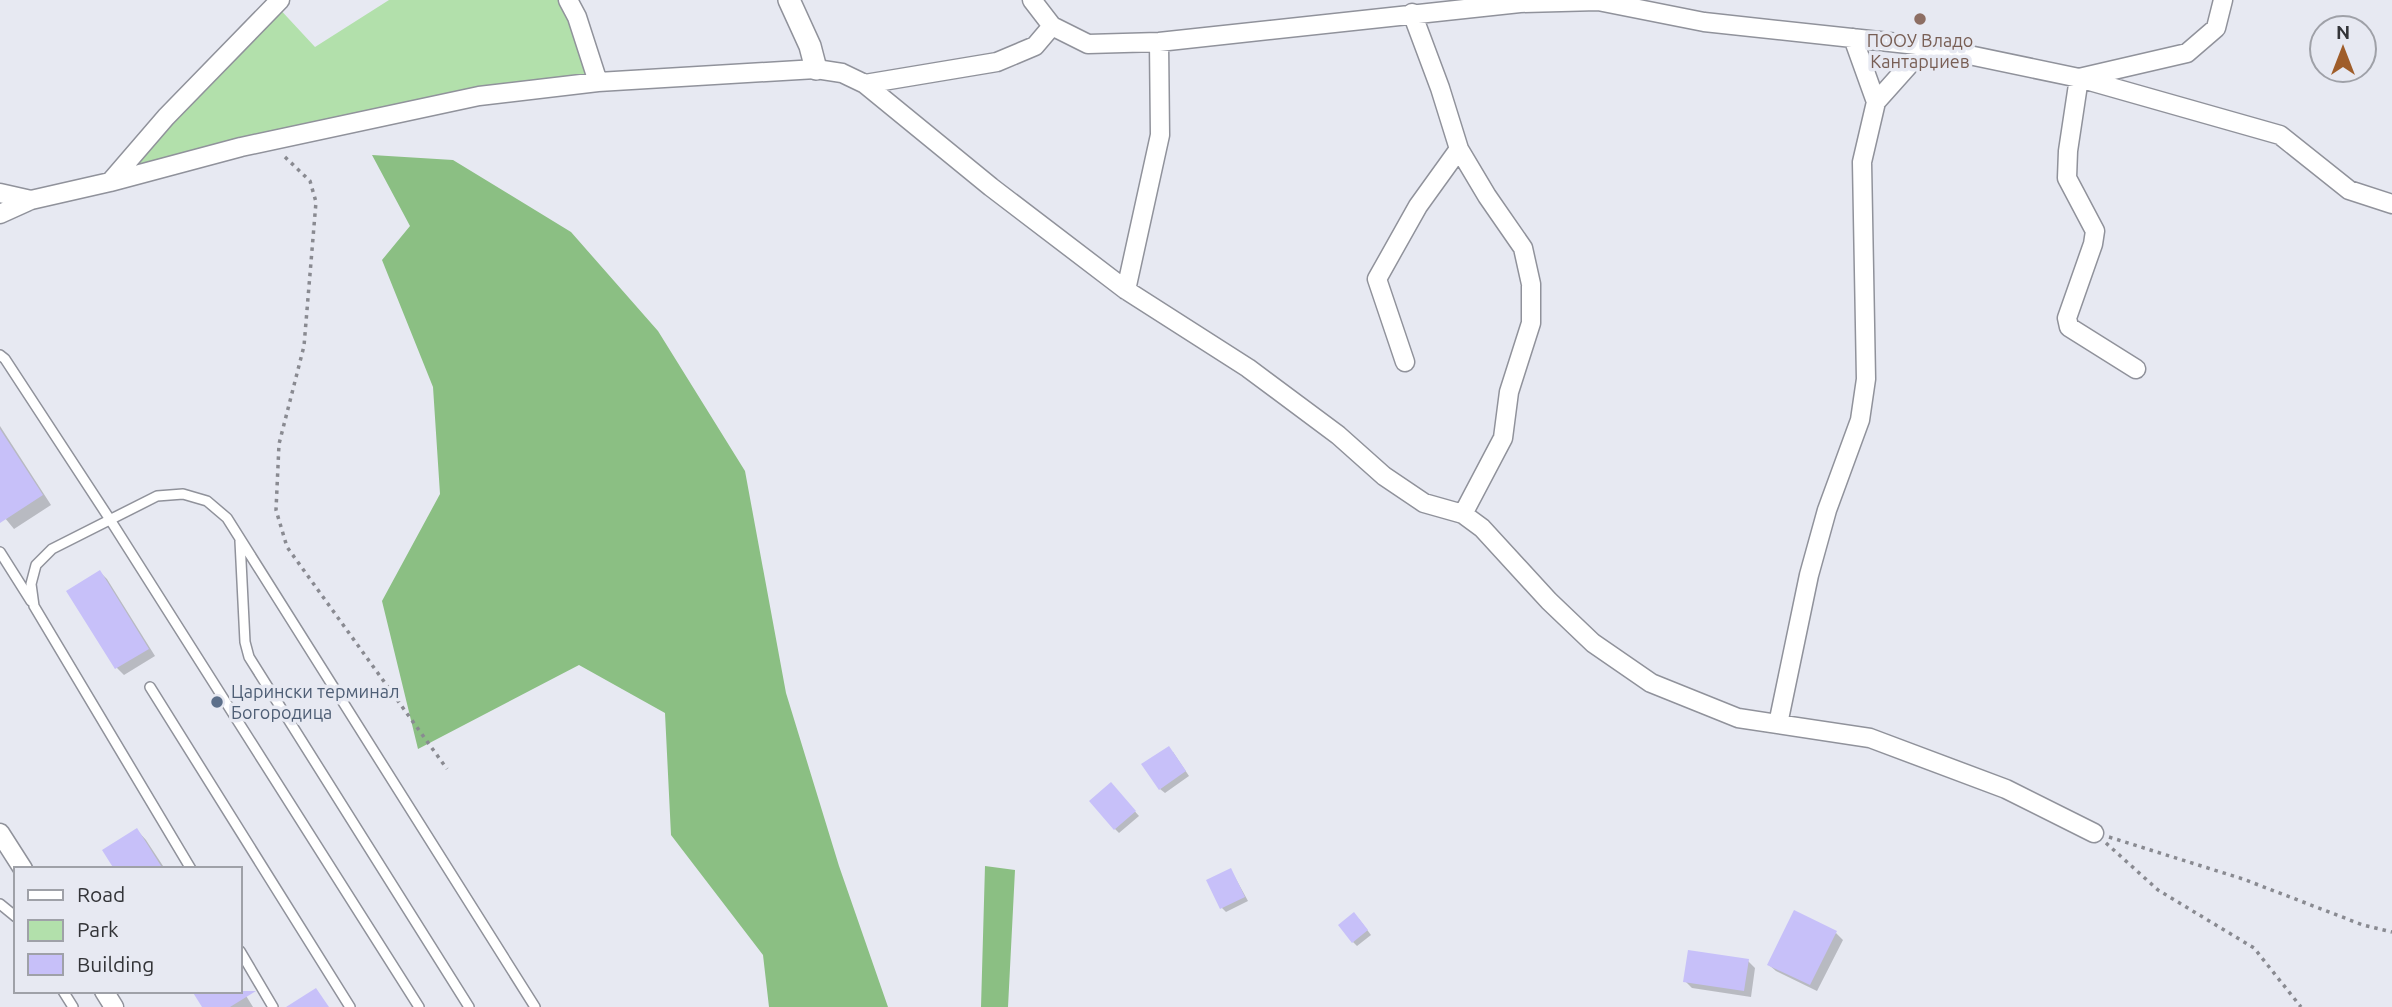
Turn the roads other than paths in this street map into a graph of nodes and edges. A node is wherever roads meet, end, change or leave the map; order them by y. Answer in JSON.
{"nodes":[{"id":1,"x":280,"y":0,"type":"edge"},
{"id":2,"x":568,"y":0,"type":"edge"},
{"id":3,"x":789,"y":0,"type":"edge"},
{"id":4,"x":1032,"y":0,"type":"edge"},
{"id":5,"x":2224,"y":0,"type":"edge"},
{"id":6,"x":1412,"y":13,"type":"junction"},
{"id":7,"x":1052,"y":26,"type":"junction"},
{"id":8,"x":1853,"y":38,"type":"junction"},
{"id":9,"x":1159,"y":42,"type":"junction"},
{"id":10,"x":1926,"y":46,"type":"junction"},
{"id":11,"x":816,"y":69,"type":"junction"},
{"id":12,"x":2079,"y":78,"type":"junction"},
{"id":13,"x":598,"y":82,"type":"junction"},
{"id":14,"x":865,"y":84,"type":"junction"},
{"id":15,"x":1876,"y":102,"type":"junction"},
{"id":16,"x":1459,"y":149,"type":"junction"},
{"id":17,"x":110,"y":182,"type":"junction"},
{"id":18,"x":0,"y":193,"type":"edge"},
{"id":19,"x":32,"y":200,"type":"junction"},
{"id":20,"x":2392,"y":204,"type":"edge"},
{"id":21,"x":0,"y":214,"type":"edge"},
{"id":22,"x":1126,"y":290,"type":"junction"},
{"id":23,"x":0,"y":355,"type":"edge"},
{"id":24,"x":1405,"y":362,"type":"dead end"},
{"id":25,"x":2136,"y":369,"type":"dead end"},
{"id":26,"x":1463,"y":514,"type":"junction"},
{"id":27,"x":109,"y":518,"type":"junction"},
{"id":28,"x":240,"y":540,"type":"junction"},
{"id":29,"x":0,"y":552,"type":"edge"},
{"id":30,"x":34,"y":606,"type":"junction"},
{"id":31,"x":150,"y":687,"type":"dead end"},
{"id":32,"x":1777,"y":724,"type":"junction"},
{"id":33,"x":2094,"y":832,"type":"road end"},
{"id":34,"x":0,"y":833,"type":"edge"},
{"id":35,"x":22,"y":867,"type":"edge"},
{"id":36,"x":190,"y":867,"type":"edge"},
{"id":37,"x":0,"y":904,"type":"edge"},
{"id":38,"x":14,"y":915,"type":"edge"},
{"id":39,"x":242,"y":954,"type":"edge"},
{"id":40,"x":527,"y":995,"type":"junction"},
{"id":41,"x":273,"y":1007,"type":"edge"},
{"id":42,"x":350,"y":1007,"type":"edge"},
{"id":43,"x":419,"y":1007,"type":"edge"},
{"id":44,"x":469,"y":1007,"type":"edge"},
{"id":45,"x":527,"y":1007,"type":"edge"},
{"id":46,"x":535,"y":1007,"type":"edge"}],
"edges":[{"from":1,"to":17,"type":"street"},
{"from":2,"to":13,"type":"street"},
{"from":3,"to":11,"type":"street"},
{"from":4,"to":7,"type":"street"},
{"from":5,"to":12,"type":"street"},
{"from":6,"to":8,"type":"street"},
{"from":6,"to":9,"type":"street"},
{"from":6,"to":16,"type":"street"},
{"from":7,"to":9,"type":"street"},
{"from":7,"to":14,"type":"street"},
{"from":8,"to":10,"type":"street"},
{"from":8,"to":15,"type":"street"},
{"from":9,"to":22,"type":"street"},
{"from":10,"to":12,"type":"street"},
{"from":10,"to":15,"type":"street"},
{"from":11,"to":13,"type":"street"},
{"from":11,"to":14,"type":"street"},
{"from":12,"to":20,"type":"street"},
{"from":12,"to":25,"type":"street"},
{"from":13,"to":17,"type":"street"},
{"from":14,"to":22,"type":"street"},
{"from":15,"to":32,"type":"street"},
{"from":16,"to":24,"type":"street"},
{"from":16,"to":26,"type":"street"},
{"from":17,"to":19,"type":"street"},
{"from":18,"to":19,"type":"street"},
{"from":19,"to":21,"type":"street"},
{"from":22,"to":26,"type":"street"},
{"from":23,"to":27,"type":"lane"},
{"from":26,"to":32,"type":"street"},
{"from":27,"to":28,"type":"lane"},
{"from":27,"to":30,"type":"lane"},
{"from":27,"to":43,"type":"lane"},
{"from":28,"to":40,"type":"lane"},
{"from":28,"to":44,"type":"lane"},
{"from":29,"to":30,"type":"lane"},
{"from":30,"to":36,"type":"lane"},
{"from":31,"to":42,"type":"lane"},
{"from":32,"to":33,"type":"street"},
{"from":34,"to":35,"type":"street"},
{"from":37,"to":38,"type":"lane"},
{"from":39,"to":41,"type":"lane"},
{"from":40,"to":45,"type":"lane"},
{"from":40,"to":46,"type":"lane"}]}
